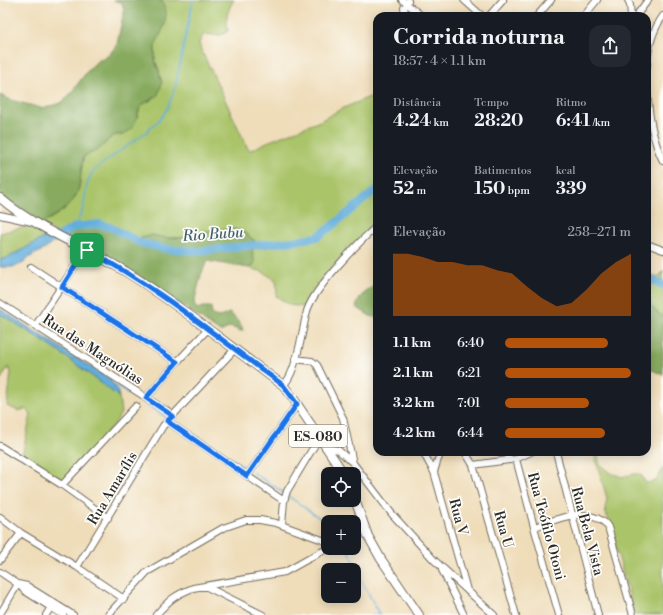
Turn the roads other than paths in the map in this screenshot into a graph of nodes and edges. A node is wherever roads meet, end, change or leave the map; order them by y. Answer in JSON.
{"nodes":[{"id":1,"x":464,"y":0,"type":"edge"},
{"id":2,"x":503,"y":0,"type":"edge"},
{"id":3,"x":551,"y":0,"type":"edge"},
{"id":4,"x":597,"y":0,"type":"edge"},
{"id":5,"x":628,"y":0,"type":"edge"},
{"id":6,"x":648,"y":0,"type":"edge"},
{"id":7,"x":405,"y":1,"type":"edge"},
{"id":8,"x":404,"y":12,"type":"edge"},
{"id":9,"x":417,"y":12,"type":"edge"},
{"id":10,"x":478,"y":12,"type":"edge"},
{"id":11,"x":493,"y":12,"type":"edge"},
{"id":12,"x":540,"y":12,"type":"edge"},
{"id":13,"x":587,"y":12,"type":"edge"},
{"id":14,"x":631,"y":12,"type":"edge"},
{"id":15,"x":639,"y":12,"type":"edge"},
{"id":16,"x":663,"y":16,"type":"edge"},
{"id":17,"x":651,"y":41,"type":"edge"},
{"id":18,"x":651,"y":125,"type":"edge"},
{"id":19,"x":663,"y":161,"type":"edge"},
{"id":20,"x":0,"y":198,"type":"edge"},
{"id":21,"x":0,"y":215,"type":"edge"},
{"id":22,"x":35,"y":222,"type":"junction"},
{"id":23,"x":373,"y":229,"type":"edge"},
{"id":24,"x":373,"y":234,"type":"edge"},
{"id":25,"x":360,"y":243,"type":"junction"},
{"id":26,"x":651,"y":246,"type":"edge"},
{"id":27,"x":87,"y":250,"type":"junction"},
{"id":28,"x":663,"y":250,"type":"edge"},
{"id":29,"x":31,"y":267,"type":"dead end"},
{"id":30,"x":62,"y":287,"type":"junction"},
{"id":31,"x":0,"y":303,"type":"edge"},
{"id":32,"x":36,"y":326,"type":"junction"},
{"id":33,"x":208,"y":329,"type":"junction"},
{"id":34,"x":235,"y":349,"type":"junction"},
{"id":35,"x":295,"y":359,"type":"junction"},
{"id":36,"x":177,"y":362,"type":"junction"},
{"id":37,"x":283,"y":385,"type":"junction"},
{"id":38,"x":146,"y":398,"type":"junction"},
{"id":39,"x":297,"y":404,"type":"junction"},
{"id":40,"x":136,"y":406,"type":"dead end"},
{"id":41,"x":170,"y":418,"type":"junction"},
{"id":42,"x":319,"y":438,"type":"junction"},
{"id":43,"x":0,"y":446,"type":"edge"},
{"id":44,"x":325,"y":446,"type":"junction"},
{"id":45,"x":425,"y":456,"type":"edge"},
{"id":46,"x":439,"y":456,"type":"edge"},
{"id":47,"x":467,"y":456,"type":"edge"},
{"id":48,"x":510,"y":456,"type":"edge"},
{"id":49,"x":520,"y":456,"type":"edge"},
{"id":50,"x":557,"y":456,"type":"edge"},
{"id":51,"x":513,"y":459,"type":"junction"},
{"id":52,"x":353,"y":463,"type":"junction"},
{"id":53,"x":473,"y":465,"type":"junction"},
{"id":54,"x":339,"y":467,"type":"edge"},
{"id":55,"x":434,"y":472,"type":"junction"},
{"id":56,"x":249,"y":473,"type":"junction"},
{"id":57,"x":62,"y":485,"type":"junction"},
{"id":58,"x":284,"y":500,"type":"junction"},
{"id":59,"x":357,"y":507,"type":"edge"},
{"id":60,"x":571,"y":516,"type":"junction"},
{"id":61,"x":0,"y":517,"type":"edge"},
{"id":62,"x":108,"y":518,"type":"junction"},
{"id":63,"x":282,"y":524,"type":"junction"},
{"id":64,"x":364,"y":527,"type":"junction"},
{"id":65,"x":534,"y":527,"type":"junction"},
{"id":66,"x":361,"y":529,"type":"edge"},
{"id":67,"x":21,"y":534,"type":"junction"},
{"id":68,"x":321,"y":539,"type":"edge"},
{"id":69,"x":321,"y":552,"type":"edge"},
{"id":70,"x":0,"y":560,"type":"edge"},
{"id":71,"x":77,"y":567,"type":"junction"},
{"id":72,"x":441,"y":568,"type":"junction"},
{"id":73,"x":0,"y":572,"type":"edge"},
{"id":74,"x":18,"y":584,"type":"junction"},
{"id":75,"x":205,"y":586,"type":"junction"},
{"id":76,"x":467,"y":590,"type":"junction"},
{"id":77,"x":124,"y":599,"type":"junction"},
{"id":78,"x":51,"y":607,"type":"junction"},
{"id":79,"x":0,"y":614,"type":"edge"},
{"id":80,"x":46,"y":615,"type":"edge"},
{"id":81,"x":63,"y":615,"type":"edge"},
{"id":82,"x":73,"y":615,"type":"edge"},
{"id":83,"x":108,"y":615,"type":"edge"},
{"id":84,"x":156,"y":615,"type":"edge"},
{"id":85,"x":263,"y":615,"type":"edge"},
{"id":86,"x":419,"y":615,"type":"edge"},
{"id":87,"x":464,"y":615,"type":"edge"},
{"id":88,"x":494,"y":615,"type":"edge"},
{"id":89,"x":516,"y":615,"type":"edge"},
{"id":90,"x":559,"y":615,"type":"edge"},
{"id":91,"x":598,"y":615,"type":"edge"},
{"id":92,"x":633,"y":615,"type":"edge"}],
"edges":[{"from":1,"to":10,"type":"street"},
{"from":2,"to":11,"type":"street"},
{"from":3,"to":12,"type":"street"},
{"from":4,"to":13,"type":"street"},
{"from":5,"to":14,"type":"street"},
{"from":6,"to":15,"type":"street"},
{"from":7,"to":8,"type":"street"},
{"from":7,"to":9,"type":"street"},
{"from":16,"to":17,"type":"street"},
{"from":18,"to":19,"type":"street"},
{"from":20,"to":22,"type":"main road","number":"ES-080"},
{"from":21,"to":22,"type":"street"},
{"from":22,"to":27,"type":"main road","number":"ES-080"},
{"from":23,"to":25,"type":"street"},
{"from":24,"to":25,"type":"street"},
{"from":25,"to":35,"type":"street"},
{"from":26,"to":28,"type":"street"},
{"from":27,"to":30,"type":"street"},
{"from":27,"to":33,"type":"main road","number":"ES-080"},
{"from":29,"to":30,"type":"street"},
{"from":30,"to":32,"type":"street"},
{"from":30,"to":36,"type":"street"},
{"from":31,"to":32,"type":"street","name":"Rua das Magnólias"},
{"from":32,"to":38,"type":"street","name":"Rua das Magnólias"},
{"from":33,"to":34,"type":"main road","number":"ES-080"},
{"from":33,"to":36,"type":"street"},
{"from":34,"to":37,"type":"main road","number":"ES-080"},
{"from":34,"to":41,"type":"street","name":"Rua Amarílis"},
{"from":35,"to":37,"type":"street"},
{"from":35,"to":52,"type":"street"},
{"from":36,"to":38,"type":"street"},
{"from":37,"to":39,"type":"main road","number":"ES-080"},
{"from":38,"to":41,"type":"street","name":"Rua das Magnólias"},
{"from":39,"to":42,"type":"main road","number":"ES-080"},
{"from":39,"to":56,"type":"street"},
{"from":40,"to":57,"type":"street"},
{"from":41,"to":56,"type":"street","name":"Rua das Magnólias"},
{"from":41,"to":62,"type":"street","name":"Rua Amarílis"},
{"from":42,"to":44,"type":"main road","number":"ES-080"},
{"from":42,"to":58,"type":"street"},
{"from":43,"to":57,"type":"street"},
{"from":44,"to":52,"type":"street"},
{"from":44,"to":54,"type":"main road","number":"ES-080"},
{"from":45,"to":55,"type":"street","name":"Rua V"},
{"from":46,"to":55,"type":"street"},
{"from":47,"to":53,"type":"street","name":"Rua U"},
{"from":48,"to":51,"type":"street"},
{"from":49,"to":51,"type":"street","name":"Rua Teófilo Otoni"},
{"from":50,"to":60,"type":"street","name":"Rua Bela Vista"},
{"from":51,"to":53,"type":"street"},
{"from":51,"to":65,"type":"street","name":"Rua Teófilo Otoni"},
{"from":52,"to":72,"type":"street"},
{"from":53,"to":89,"type":"street","name":"Rua U"},
{"from":55,"to":76,"type":"street","name":"Rua V"},
{"from":56,"to":58,"type":"street","name":"Rua das Magnólias"},
{"from":57,"to":62,"type":"street"},
{"from":58,"to":63,"type":"street"},
{"from":59,"to":64,"type":"main road"},
{"from":60,"to":65,"type":"street"},
{"from":60,"to":91,"type":"street","name":"Rua Bela Vista"},
{"from":60,"to":92,"type":"street"},
{"from":61,"to":67,"type":"street"},
{"from":62,"to":71,"type":"street","name":"Rua Amarílis"},
{"from":63,"to":68,"type":"street"},
{"from":63,"to":77,"type":"street"},
{"from":64,"to":66,"type":"street"},
{"from":64,"to":86,"type":"main road"},
{"from":65,"to":90,"type":"street","name":"Rua Teófilo Otoni"},
{"from":67,"to":70,"type":"street"},
{"from":67,"to":71,"type":"street"},
{"from":69,"to":75,"type":"street"},
{"from":71,"to":77,"type":"street"},
{"from":72,"to":76,"type":"street"},
{"from":72,"to":87,"type":"street"},
{"from":73,"to":74,"type":"street"},
{"from":74,"to":78,"type":"street"},
{"from":74,"to":79,"type":"street"},
{"from":74,"to":82,"type":"street"},
{"from":75,"to":84,"type":"street"},
{"from":75,"to":85,"type":"street"},
{"from":76,"to":88,"type":"street"},
{"from":77,"to":83,"type":"street"},
{"from":78,"to":80,"type":"street"},
{"from":78,"to":81,"type":"street"}]}
